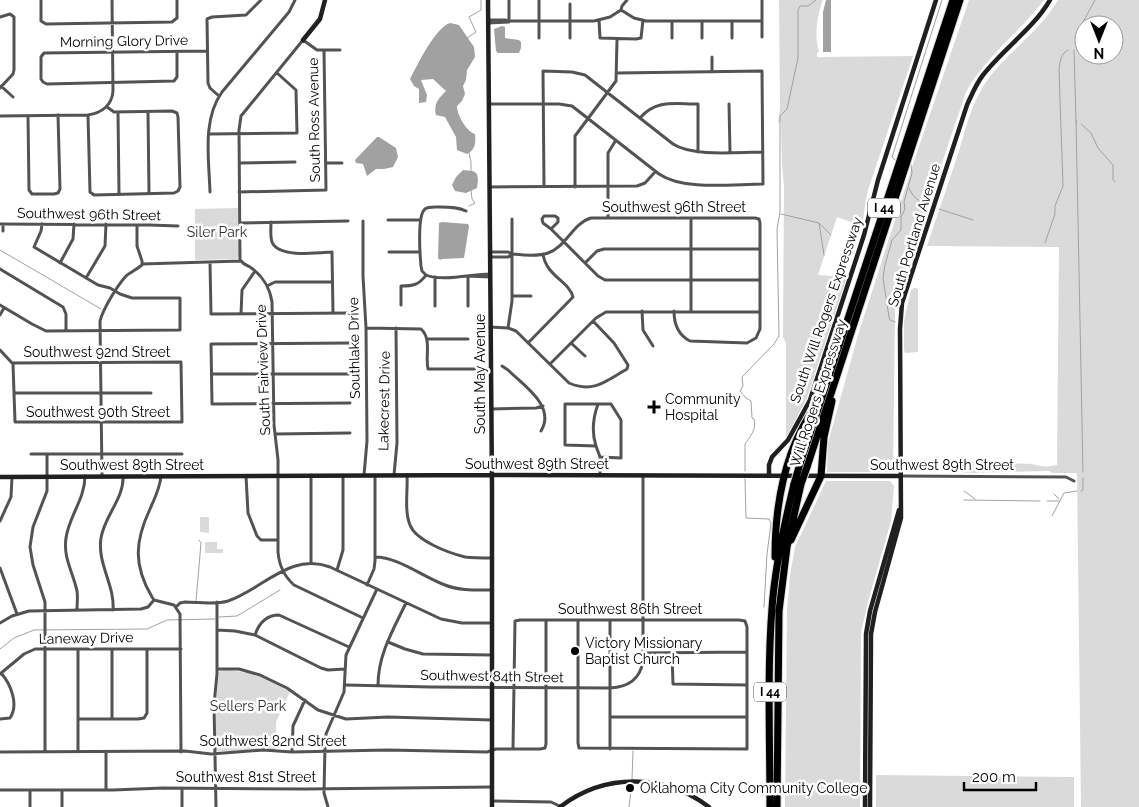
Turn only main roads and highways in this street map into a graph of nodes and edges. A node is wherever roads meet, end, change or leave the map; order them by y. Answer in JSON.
{"nodes":[{"id":1,"x":325,"y":0,"type":"edge"},
{"id":2,"x":488,"y":0,"type":"edge"},
{"id":3,"x":936,"y":0,"type":"edge"},
{"id":4,"x":952,"y":0,"type":"edge"},
{"id":5,"x":960,"y":0,"type":"edge"},
{"id":6,"x":1050,"y":0,"type":"edge"},
{"id":7,"x":303,"y":40,"type":"road end"},
{"id":8,"x":838,"y":370,"type":"junction"},
{"id":9,"x":822,"y":396,"type":"junction"},
{"id":10,"x":803,"y":467,"type":"junction"},
{"id":11,"x":492,"y":475,"type":"junction"},
{"id":12,"x":769,"y":475,"type":"junction"},
{"id":13,"x":784,"y":475,"type":"junction"},
{"id":14,"x":0,"y":476,"type":"edge"},
{"id":15,"x":821,"y":476,"type":"junction"},
{"id":16,"x":900,"y":476,"type":"junction"},
{"id":17,"x":798,"y":484,"type":"junction"},
{"id":18,"x":900,"y":509,"type":"junction"},
{"id":19,"x":787,"y":547,"type":"junction"},
{"id":20,"x":776,"y":578,"type":"junction"},
{"id":21,"x":492,"y":807,"type":"edge"},
{"id":22,"x":561,"y":807,"type":"edge"},
{"id":23,"x":708,"y":807,"type":"edge"},
{"id":24,"x":770,"y":807,"type":"edge"},
{"id":25,"x":777,"y":807,"type":"edge"},
{"id":26,"x":865,"y":807,"type":"edge"},
{"id":27,"x":870,"y":807,"type":"edge"}],
"edges":[{"from":1,"to":7,"type":"main road"},
{"from":2,"to":11,"type":"main road","name":"South May Avenue"},
{"from":3,"to":12,"type":"main road","name":"South Will Rogers Expressway"},
{"from":4,"to":9,"type":"highway","name":"Will Rogers Expressway","number":"I 44"},
{"from":5,"to":8,"type":"highway","name":"Will Rogers Expressway","number":"I 44"},
{"from":6,"to":16,"type":"main road","name":"South Portland Avenue"},
{"from":8,"to":10,"type":"highway","name":"Will Rogers Expressway","number":"I 44"},
{"from":8,"to":15,"type":"highway"},
{"from":9,"to":10,"type":"highway","name":"Will Rogers Expressway","number":"I 44"},
{"from":9,"to":13,"type":"highway"},
{"from":10,"to":17,"type":"highway","name":"Will Rogers Expressway","number":"I 44","bridge":true},
{"from":11,"to":12,"type":"main road","name":"Southwest 89th Street"},
{"from":11,"to":14,"type":"main road","name":"Southwest 89th Street"},
{"from":11,"to":21,"type":"main road","name":"South May Avenue"},
{"from":12,"to":13,"type":"main road","name":"Southwest 89th Street"},
{"from":13,"to":15,"type":"main road","name":"Southwest 89th Street"},
{"from":13,"to":20,"type":"highway"},
{"from":15,"to":16,"type":"main road","name":"Southwest 89th Street"},
{"from":15,"to":19,"type":"highway"},
{"from":16,"to":18,"type":"main road","name":"South Portland Avenue"},
{"from":17,"to":19,"type":"highway","name":"Will Rogers Expressway","number":"I 44"},
{"from":17,"to":20,"type":"highway","name":"Will Rogers Expressway","number":"I 44"},
{"from":18,"to":26,"type":"main road","name":"South Portland Avenue"},
{"from":18,"to":27,"type":"main road","name":"South Portland Avenue"},
{"from":19,"to":25,"type":"highway","name":"Will Rogers Expressway","number":"I 44"},
{"from":20,"to":24,"type":"highway","name":"Will Rogers Expressway","number":"I 44"},
{"from":22,"to":23,"type":"main road"}]}
